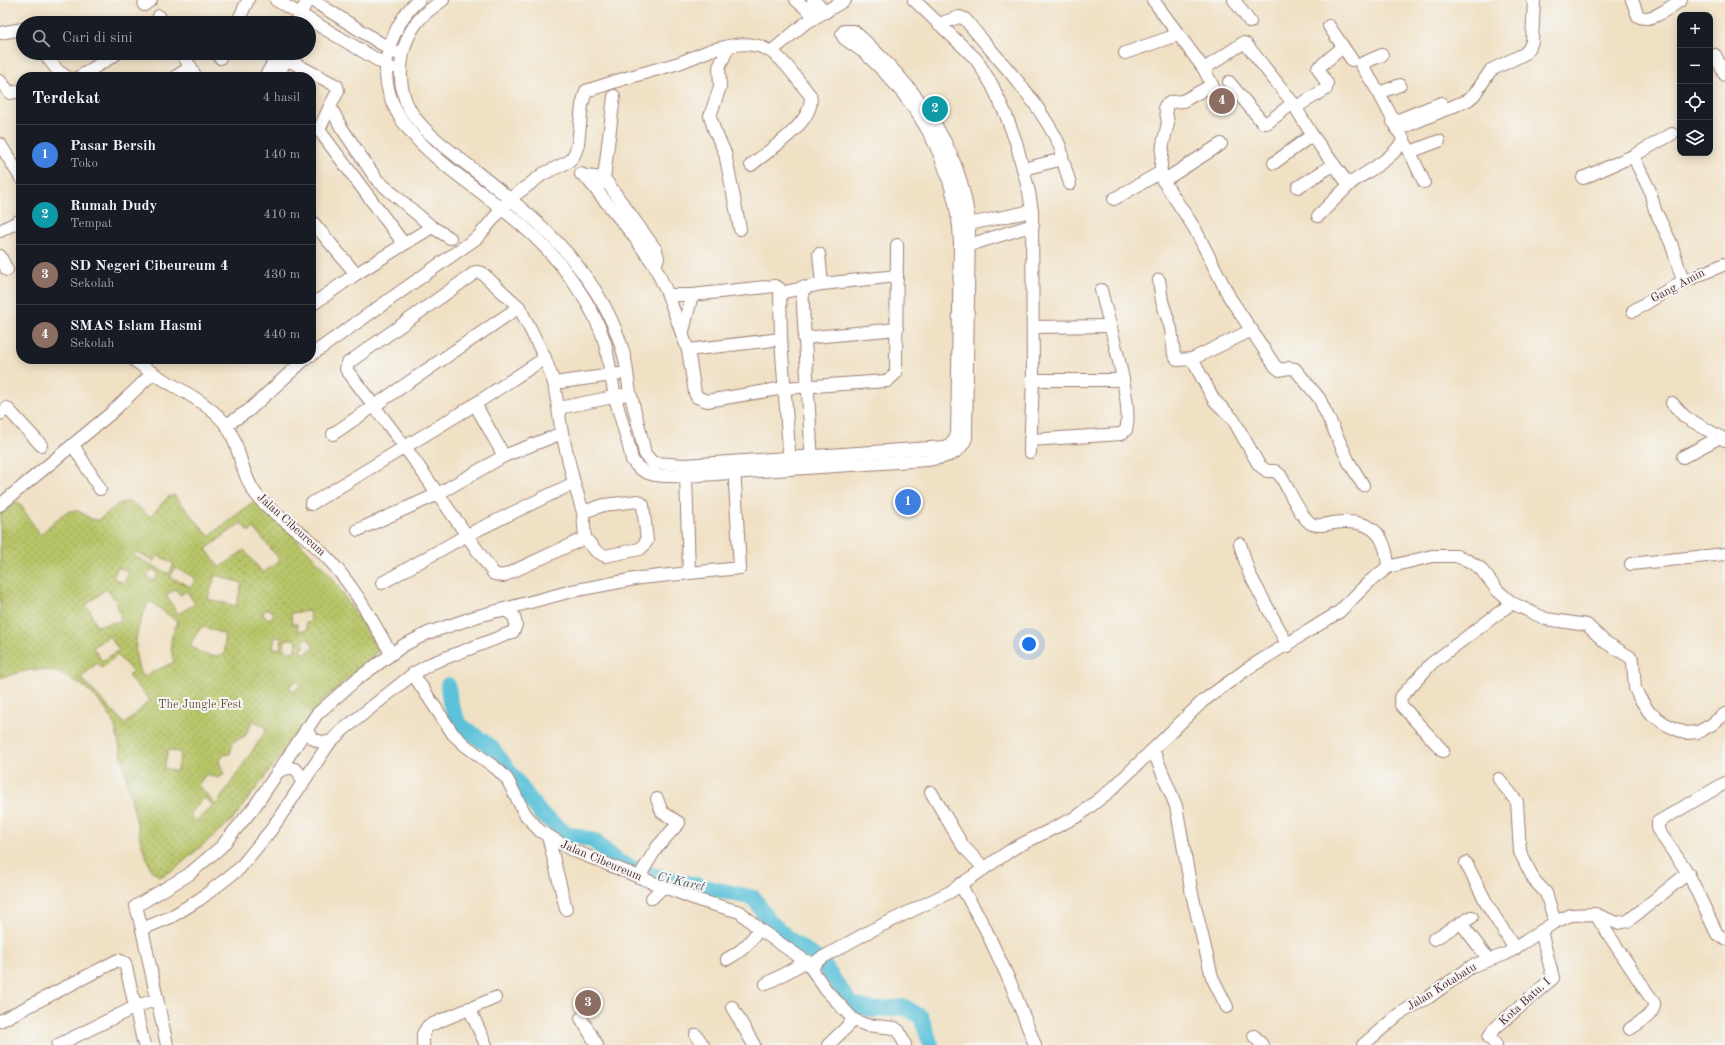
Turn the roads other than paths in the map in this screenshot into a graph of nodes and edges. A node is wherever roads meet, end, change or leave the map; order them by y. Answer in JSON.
{"nodes":[{"id":1,"x":248,"y":0,"type":"edge"},
{"id":2,"x":276,"y":0,"type":"edge"},
{"id":3,"x":419,"y":0,"type":"edge"},
{"id":4,"x":443,"y":0,"type":"edge"},
{"id":5,"x":796,"y":0,"type":"edge"},
{"id":6,"x":845,"y":0,"type":"edge"},
{"id":7,"x":914,"y":0,"type":"edge"},
{"id":8,"x":1153,"y":0,"type":"edge"},
{"id":9,"x":1234,"y":0,"type":"edge"},
{"id":10,"x":1534,"y":0,"type":"edge"},
{"id":11,"x":1632,"y":0,"type":"edge"},
{"id":12,"x":1681,"y":0,"type":"edge"},
{"id":13,"x":314,"y":1,"type":"edge"},
{"id":14,"x":816,"y":10,"type":"edge"},
{"id":15,"x":240,"y":16,"type":"edge"},
{"id":16,"x":299,"y":16,"type":"edge"},
{"id":17,"x":305,"y":16,"type":"edge"},
{"id":18,"x":1250,"y":22,"type":"dead end"},
{"id":19,"x":939,"y":24,"type":"junction"},
{"id":20,"x":316,"y":26,"type":"edge"},
{"id":21,"x":1329,"y":26,"type":"dead end"},
{"id":22,"x":16,"y":30,"type":"edge"},
{"id":23,"x":0,"y":33,"type":"edge"},
{"id":24,"x":1177,"y":35,"type":"junction"},
{"id":25,"x":729,"y":46,"type":"junction"},
{"id":26,"x":1343,"y":47,"type":"junction"},
{"id":27,"x":389,"y":49,"type":"junction"},
{"id":28,"x":772,"y":51,"type":"junction"},
{"id":29,"x":1125,"y":53,"type":"dead end"},
{"id":30,"x":1382,"y":55,"type":"dead end"},
{"id":31,"x":1715,"y":55,"type":"dead end"},
{"id":32,"x":403,"y":56,"type":"junction"},
{"id":33,"x":49,"y":60,"type":"edge"},
{"id":34,"x":107,"y":60,"type":"edge"},
{"id":35,"x":186,"y":60,"type":"edge"},
{"id":36,"x":280,"y":60,"type":"edge"},
{"id":37,"x":283,"y":60,"type":"edge"},
{"id":38,"x":293,"y":60,"type":"edge"},
{"id":39,"x":1352,"y":60,"type":"dead end"},
{"id":40,"x":386,"y":65,"type":"junction"},
{"id":41,"x":1204,"y":69,"type":"junction"},
{"id":42,"x":59,"y":72,"type":"edge"},
{"id":43,"x":87,"y":72,"type":"edge"},
{"id":44,"x":194,"y":72,"type":"edge"},
{"id":45,"x":270,"y":72,"type":"edge"},
{"id":46,"x":279,"y":72,"type":"edge"},
{"id":47,"x":313,"y":72,"type":"edge"},
{"id":48,"x":316,"y":74,"type":"edge"},
{"id":49,"x":401,"y":74,"type":"junction"},
{"id":50,"x":1725,"y":75,"type":"edge"},
{"id":51,"x":0,"y":81,"type":"edge"},
{"id":52,"x":1229,"y":82,"type":"dead end"},
{"id":53,"x":1400,"y":85,"type":"dead end"},
{"id":54,"x":16,"y":92,"type":"edge"},
{"id":55,"x":1379,"y":93,"type":"junction"},
{"id":56,"x":1466,"y":94,"type":"dead end"},
{"id":57,"x":614,"y":96,"type":"dead end"},
{"id":58,"x":1295,"y":105,"type":"junction"},
{"id":59,"x":330,"y":106,"type":"junction"},
{"id":60,"x":1395,"y":126,"type":"junction"},
{"id":61,"x":1672,"y":134,"type":"dead end"},
{"id":62,"x":1312,"y":136,"type":"junction"},
{"id":63,"x":1403,"y":140,"type":"junction"},
{"id":64,"x":1439,"y":141,"type":"dead end"},
{"id":65,"x":0,"y":144,"type":"edge"},
{"id":66,"x":1221,"y":144,"type":"dead end"},
{"id":67,"x":1410,"y":152,"type":"junction"},
{"id":68,"x":1633,"y":156,"type":"junction"},
{"id":69,"x":1062,"y":157,"type":"junction"},
{"id":70,"x":1274,"y":163,"type":"dead end"},
{"id":71,"x":751,"y":165,"type":"dead end"},
{"id":72,"x":1333,"y":165,"type":"junction"},
{"id":73,"x":1023,"y":169,"type":"junction"},
{"id":74,"x":16,"y":170,"type":"edge"},
{"id":75,"x":1162,"y":177,"type":"junction"},
{"id":76,"x":604,"y":178,"type":"junction"},
{"id":77,"x":1583,"y":178,"type":"dead end"},
{"id":78,"x":378,"y":180,"type":"junction"},
{"id":79,"x":1424,"y":182,"type":"dead end"},
{"id":80,"x":1351,"y":183,"type":"junction"},
{"id":81,"x":1070,"y":184,"type":"dead end"},
{"id":82,"x":1298,"y":187,"type":"dead end"},
{"id":83,"x":365,"y":189,"type":"junction"},
{"id":84,"x":596,"y":191,"type":"junction"},
{"id":85,"x":510,"y":199,"type":"junction"},
{"id":86,"x":1114,"y":199,"type":"dead end"},
{"id":87,"x":502,"y":208,"type":"junction"},
{"id":88,"x":1032,"y":211,"type":"junction"},
{"id":89,"x":1318,"y":216,"type":"dead end"},
{"id":90,"x":626,"y":218,"type":"junction"},
{"id":91,"x":16,"y":223,"type":"edge"},
{"id":92,"x":964,"y":225,"type":"junction"},
{"id":93,"x":1033,"y":225,"type":"junction"},
{"id":94,"x":316,"y":226,"type":"edge"},
{"id":95,"x":432,"y":227,"type":"junction"},
{"id":96,"x":740,"y":229,"type":"dead end"},
{"id":97,"x":0,"y":231,"type":"edge"},
{"id":98,"x":316,"y":236,"type":"edge"},
{"id":99,"x":450,"y":238,"type":"dead end"},
{"id":100,"x":330,"y":242,"type":"junction"},
{"id":101,"x":404,"y":244,"type":"junction"},
{"id":102,"x":897,"y":245,"type":"dead end"},
{"id":103,"x":965,"y":247,"type":"junction"},
{"id":104,"x":819,"y":254,"type":"dead end"},
{"id":105,"x":0,"y":256,"type":"edge"},
{"id":106,"x":1725,"y":264,"type":"edge"},
{"id":107,"x":7,"y":270,"type":"dead end"},
{"id":108,"x":356,"y":274,"type":"junction"},
{"id":109,"x":897,"y":276,"type":"junction"},
{"id":110,"x":1159,"y":280,"type":"dead end"},
{"id":111,"x":1683,"y":281,"type":"junction"},
{"id":112,"x":822,"y":284,"type":"junction"},
{"id":113,"x":802,"y":287,"type":"junction"},
{"id":114,"x":1102,"y":290,"type":"dead end"},
{"id":115,"x":780,"y":293,"type":"junction"},
{"id":116,"x":668,"y":295,"type":"junction"},
{"id":117,"x":692,"y":295,"type":"junction"},
{"id":118,"x":316,"y":302,"type":"edge"},
{"id":119,"x":519,"y":306,"type":"junction"},
{"id":120,"x":1633,"y":311,"type":"dead end"},
{"id":121,"x":1109,"y":326,"type":"junction"},
{"id":122,"x":1032,"y":327,"type":"junction"},
{"id":123,"x":898,"y":329,"type":"junction"},
{"id":124,"x":1252,"y":330,"type":"junction"},
{"id":125,"x":682,"y":335,"type":"junction"},
{"id":126,"x":804,"y":338,"type":"junction"},
{"id":127,"x":781,"y":339,"type":"junction"},
{"id":128,"x":688,"y":350,"type":"junction"},
{"id":129,"x":316,"y":351,"type":"edge"},
{"id":130,"x":545,"y":358,"type":"junction"},
{"id":131,"x":1192,"y":359,"type":"junction"},
{"id":132,"x":141,"y":364,"type":"edge"},
{"id":133,"x":300,"y":364,"type":"edge"},
{"id":134,"x":626,"y":372,"type":"junction"},
{"id":135,"x":153,"y":373,"type":"junction"},
{"id":136,"x":611,"y":375,"type":"junction"},
{"id":137,"x":1033,"y":380,"type":"junction"},
{"id":138,"x":1123,"y":380,"type":"junction"},
{"id":139,"x":554,"y":383,"type":"junction"},
{"id":140,"x":807,"y":386,"type":"junction"},
{"id":141,"x":784,"y":388,"type":"junction"},
{"id":142,"x":630,"y":393,"type":"junction"},
{"id":143,"x":615,"y":396,"type":"junction"},
{"id":144,"x":1672,"y":403,"type":"dead end"},
{"id":145,"x":475,"y":404,"type":"junction"},
{"id":146,"x":374,"y":406,"type":"junction"},
{"id":147,"x":559,"y":408,"type":"junction"},
{"id":148,"x":0,"y":414,"type":"edge"},
{"id":149,"x":226,"y":425,"type":"junction"},
{"id":150,"x":562,"y":433,"type":"junction"},
{"id":151,"x":333,"y":434,"type":"dead end"},
{"id":152,"x":1723,"y":438,"type":"edge"},
{"id":153,"x":41,"y":445,"type":"dead end"},
{"id":154,"x":73,"y":446,"type":"junction"},
{"id":155,"x":405,"y":447,"type":"junction"},
{"id":156,"x":504,"y":456,"type":"junction"},
{"id":157,"x":1683,"y":458,"type":"dead end"},
{"id":158,"x":812,"y":462,"type":"junction"},
{"id":159,"x":790,"y":463,"type":"junction"},
{"id":160,"x":734,"y":468,"type":"junction"},
{"id":161,"x":686,"y":476,"type":"junction"},
{"id":162,"x":574,"y":484,"type":"junction"},
{"id":163,"x":1363,"y":485,"type":"dead end"},
{"id":164,"x":100,"y":489,"type":"dead end"},
{"id":165,"x":438,"y":494,"type":"junction"},
{"id":166,"x":311,"y":504,"type":"dead end"},
{"id":167,"x":0,"y":505,"type":"edge"},
{"id":168,"x":583,"y":512,"type":"junction"},
{"id":169,"x":358,"y":530,"type":"dead end"},
{"id":170,"x":467,"y":535,"type":"junction"},
{"id":171,"x":585,"y":538,"type":"junction"},
{"id":172,"x":1240,"y":544,"type":"dead end"},
{"id":173,"x":1725,"y":554,"type":"edge"},
{"id":174,"x":1631,"y":564,"type":"dead end"},
{"id":175,"x":1388,"y":567,"type":"junction"},
{"id":176,"x":689,"y":572,"type":"junction"},
{"id":177,"x":382,"y":583,"type":"dead end"},
{"id":178,"x":527,"y":603,"type":"junction"},
{"id":179,"x":1512,"y":603,"type":"junction"},
{"id":180,"x":501,"y":611,"type":"junction"},
{"id":181,"x":516,"y":620,"type":"junction"},
{"id":182,"x":1288,"y":646,"type":"junction"},
{"id":183,"x":391,"y":653,"type":"junction"},
{"id":184,"x":413,"y":674,"type":"junction"},
{"id":185,"x":1725,"y":714,"type":"edge"},
{"id":186,"x":306,"y":729,"type":"junction"},
{"id":187,"x":330,"y":742,"type":"junction"},
{"id":188,"x":1153,"y":750,"type":"junction"},
{"id":189,"x":1443,"y":750,"type":"dead end"},
{"id":190,"x":281,"y":770,"type":"junction"},
{"id":191,"x":1499,"y":779,"type":"dead end"},
{"id":192,"x":1725,"y":783,"type":"edge"},
{"id":193,"x":302,"y":784,"type":"junction"},
{"id":194,"x":931,"y":792,"type":"dead end"},
{"id":195,"x":657,"y":799,"type":"dead end"},
{"id":196,"x":548,"y":836,"type":"junction"},
{"id":197,"x":1466,"y":863,"type":"dead end"},
{"id":198,"x":984,"y":868,"type":"junction"},
{"id":199,"x":642,"y":872,"type":"junction"},
{"id":200,"x":1688,"y":873,"type":"junction"},
{"id":201,"x":960,"y":884,"type":"junction"},
{"id":202,"x":663,"y":887,"type":"junction"},
{"id":203,"x":652,"y":898,"type":"dead end"},
{"id":204,"x":566,"y":908,"type":"dead end"},
{"id":205,"x":1595,"y":914,"type":"junction"},
{"id":206,"x":1472,"y":917,"type":"dead end"},
{"id":207,"x":1555,"y":922,"type":"junction"},
{"id":208,"x":1460,"y":923,"type":"junction"},
{"id":209,"x":142,"y":929,"type":"junction"},
{"id":210,"x":759,"y":929,"type":"junction"},
{"id":211,"x":1541,"y":932,"type":"junction"},
{"id":212,"x":1434,"y":939,"type":"dead end"},
{"id":213,"x":1725,"y":939,"type":"edge"},
{"id":214,"x":1515,"y":949,"type":"junction"},
{"id":215,"x":727,"y":959,"type":"dead end"},
{"id":216,"x":1488,"y":960,"type":"junction"},
{"id":217,"x":815,"y":962,"type":"junction"},
{"id":218,"x":766,"y":984,"type":"dead end"},
{"id":219,"x":494,"y":998,"type":"dead end"},
{"id":220,"x":157,"y":999,"type":"junction"},
{"id":221,"x":135,"y":1007,"type":"junction"},
{"id":222,"x":732,"y":1007,"type":"dead end"},
{"id":223,"x":1226,"y":1007,"type":"dead end"},
{"id":224,"x":469,"y":1008,"type":"junction"},
{"id":225,"x":581,"y":1018,"type":"dead end"},
{"id":226,"x":854,"y":1020,"type":"junction"},
{"id":227,"x":0,"y":1021,"type":"edge"},
{"id":228,"x":1630,"y":1029,"type":"dead end"},
{"id":229,"x":696,"y":1035,"type":"dead end"},
{"id":230,"x":58,"y":1045,"type":"edge"},
{"id":231,"x":144,"y":1045,"type":"edge"},
{"id":232,"x":167,"y":1045,"type":"edge"},
{"id":233,"x":423,"y":1045,"type":"edge"},
{"id":234,"x":486,"y":1045,"type":"edge"},
{"id":235,"x":597,"y":1045,"type":"edge"},
{"id":236,"x":703,"y":1045,"type":"edge"},
{"id":237,"x":754,"y":1045,"type":"edge"},
{"id":238,"x":828,"y":1045,"type":"edge"},
{"id":239,"x":905,"y":1045,"type":"edge"},
{"id":240,"x":1035,"y":1045,"type":"edge"},
{"id":241,"x":1363,"y":1045,"type":"edge"},
{"id":242,"x":1496,"y":1045,"type":"edge"}],
"edges":[{"from":1,"to":15,"type":"street"},
{"from":2,"to":16,"type":"street"},
{"from":3,"to":27,"type":"street"},
{"from":4,"to":32,"type":"street"},
{"from":5,"to":14,"type":"street"},
{"from":6,"to":14,"type":"street"},
{"from":7,"to":19,"type":"street"},
{"from":8,"to":24,"type":"street"},
{"from":9,"to":18,"type":"street"},
{"from":10,"to":60,"type":"street"},
{"from":11,"to":12,"type":"street"},
{"from":13,"to":17,"type":"street"},
{"from":13,"to":27,"type":"street"},
{"from":14,"to":28,"type":"street"},
{"from":19,"to":69,"type":"street"},
{"from":19,"to":73,"type":"street"},
{"from":20,"to":40,"type":"street"},
{"from":21,"to":26,"type":"street"},
{"from":22,"to":23,"type":"street"},
{"from":24,"to":29,"type":"street"},
{"from":24,"to":41,"type":"street"},
{"from":25,"to":28,"type":"street"},
{"from":25,"to":85,"type":"street"},
{"from":25,"to":96,"type":"street"},
{"from":26,"to":39,"type":"street"},
{"from":26,"to":58,"type":"street"},
{"from":27,"to":32,"type":"street"},
{"from":27,"to":40,"type":"street"},
{"from":28,"to":71,"type":"street"},
{"from":30,"to":55,"type":"street"},
{"from":31,"to":50,"type":"street"},
{"from":32,"to":49,"type":"street"},
{"from":33,"to":42,"type":"street"},
{"from":34,"to":43,"type":"street"},
{"from":35,"to":44,"type":"street"},
{"from":36,"to":45,"type":"street"},
{"from":37,"to":46,"type":"street"},
{"from":38,"to":47,"type":"street"},
{"from":40,"to":49,"type":"street"},
{"from":40,"to":87,"type":"street"},
{"from":41,"to":58,"type":"street"},
{"from":41,"to":75,"type":"street"},
{"from":48,"to":59,"type":"street"},
{"from":49,"to":85,"type":"street"},
{"from":51,"to":54,"type":"street"},
{"from":52,"to":58,"type":"street"},
{"from":53,"to":55,"type":"street"},
{"from":55,"to":60,"type":"street"},
{"from":56,"to":60,"type":"street"},
{"from":57,"to":76,"type":"street"},
{"from":58,"to":62,"type":"street"},
{"from":59,"to":78,"type":"street"},
{"from":59,"to":83,"type":"street"},
{"from":60,"to":63,"type":"street"},
{"from":61,"to":68,"type":"street"},
{"from":62,"to":70,"type":"street"},
{"from":62,"to":72,"type":"street"},
{"from":63,"to":67,"type":"street"},
{"from":63,"to":80,"type":"street"},
{"from":64,"to":67,"type":"street"},
{"from":65,"to":74,"type":"street"},
{"from":66,"to":75,"type":"street"},
{"from":67,"to":79,"type":"street"},
{"from":68,"to":77,"type":"street"},
{"from":68,"to":111,"type":"street"},
{"from":69,"to":73,"type":"street"},
{"from":69,"to":81,"type":"street"},
{"from":72,"to":80,"type":"street"},
{"from":72,"to":82,"type":"street"},
{"from":73,"to":88,"type":"street"},
{"from":75,"to":86,"type":"street"},
{"from":75,"to":124,"type":"street"},
{"from":76,"to":84,"type":"street"},
{"from":76,"to":84,"type":"street"},
{"from":76,"to":90,"type":"street"},
{"from":78,"to":83,"type":"street"},
{"from":78,"to":95,"type":"street"},
{"from":80,"to":89,"type":"street"},
{"from":83,"to":101,"type":"street"},
{"from":84,"to":90,"type":"street"},
{"from":85,"to":87,"type":"street"},
{"from":85,"to":134,"type":"street"},
{"from":87,"to":129,"type":"street"},
{"from":87,"to":136,"type":"street"},
{"from":88,"to":92,"type":"street"},
{"from":88,"to":93,"type":"street"},
{"from":90,"to":116,"type":"street"},
{"from":91,"to":97,"type":"street"},
{"from":92,"to":92,"type":"street"},
{"from":92,"to":103,"type":"street"},
{"from":93,"to":103,"type":"street"},
{"from":93,"to":122,"type":"street"},
{"from":94,"to":100,"type":"street"},
{"from":95,"to":99,"type":"street"},
{"from":95,"to":101,"type":"street"},
{"from":98,"to":100,"type":"street"},
{"from":100,"to":108,"type":"street"},
{"from":101,"to":108,"type":"street"},
{"from":102,"to":109,"type":"street"},
{"from":103,"to":158,"type":"street"},
{"from":104,"to":112,"type":"street"},
{"from":105,"to":107,"type":"street"},
{"from":106,"to":111,"type":"street","name":"Gang Amin"},
{"from":108,"to":118,"type":"street"},
{"from":109,"to":112,"type":"street"},
{"from":109,"to":123,"type":"street"},
{"from":110,"to":131,"type":"street"},
{"from":111,"to":120,"type":"street","name":"Gang Amin"},
{"from":112,"to":113,"type":"street"},
{"from":113,"to":115,"type":"street"},
{"from":113,"to":126,"type":"street"},
{"from":114,"to":121,"type":"street"},
{"from":115,"to":117,"type":"street"},
{"from":115,"to":127,"type":"street"},
{"from":116,"to":117,"type":"street"},
{"from":116,"to":125,"type":"street"},
{"from":117,"to":125,"type":"street"},
{"from":119,"to":130,"type":"street"},
{"from":119,"to":146,"type":"street"},
{"from":119,"to":146,"type":"street"},
{"from":121,"to":122,"type":"street"},
{"from":121,"to":138,"type":"street"},
{"from":122,"to":137,"type":"street"},
{"from":123,"to":126,"type":"street"},
{"from":123,"to":140,"type":"street"},
{"from":124,"to":131,"type":"street"},
{"from":124,"to":163,"type":"street"},
{"from":125,"to":128,"type":"street"},
{"from":126,"to":140,"type":"street"},
{"from":127,"to":128,"type":"street"},
{"from":127,"to":141,"type":"street"},
{"from":128,"to":141,"type":"street"},
{"from":130,"to":139,"type":"street"},
{"from":130,"to":145,"type":"street"},
{"from":131,"to":175,"type":"street"},
{"from":132,"to":135,"type":"street","name":"Jalan Cibeureum"},
{"from":133,"to":149,"type":"street"},
{"from":134,"to":136,"type":"street"},
{"from":134,"to":142,"type":"street"},
{"from":135,"to":149,"type":"street","name":"Jalan Cibeureum"},
{"from":135,"to":154,"type":"street"},
{"from":136,"to":139,"type":"street"},
{"from":136,"to":143,"type":"street"},
{"from":137,"to":138,"type":"street"},
{"from":137,"to":138,"type":"street"},
{"from":139,"to":147,"type":"street"},
{"from":140,"to":141,"type":"street"},
{"from":140,"to":158,"type":"street"},
{"from":141,"to":159,"type":"street"},
{"from":142,"to":143,"type":"street"},
{"from":142,"to":160,"type":"street"},
{"from":143,"to":147,"type":"street"},
{"from":143,"to":161,"type":"street"},
{"from":144,"to":152,"type":"street"},
{"from":145,"to":155,"type":"street"},
{"from":145,"to":156,"type":"street"},
{"from":146,"to":151,"type":"street"},
{"from":146,"to":155,"type":"street"},
{"from":147,"to":150,"type":"street"},
{"from":148,"to":153,"type":"street"},
{"from":149,"to":183,"type":"street","name":"Jalan Cibeureum"},
{"from":150,"to":156,"type":"street"},
{"from":150,"to":162,"type":"street"},
{"from":152,"to":157,"type":"street"},
{"from":154,"to":164,"type":"street"},
{"from":154,"to":167,"type":"street"},
{"from":155,"to":165,"type":"street"},
{"from":155,"to":166,"type":"street"},
{"from":156,"to":165,"type":"street"},
{"from":158,"to":159,"type":"street"},
{"from":159,"to":160,"type":"street"},
{"from":160,"to":161,"type":"street"},
{"from":160,"to":176,"type":"street"},
{"from":161,"to":176,"type":"street"},
{"from":162,"to":168,"type":"street"},
{"from":162,"to":170,"type":"street"},
{"from":165,"to":169,"type":"street"},
{"from":165,"to":170,"type":"street"},
{"from":168,"to":171,"type":"street"},
{"from":168,"to":171,"type":"street"},
{"from":170,"to":171,"type":"street"},
{"from":170,"to":177,"type":"street"},
{"from":172,"to":182,"type":"street"},
{"from":173,"to":174,"type":"street"},
{"from":175,"to":179,"type":"street"},
{"from":175,"to":182,"type":"street"},
{"from":176,"to":178,"type":"street"},
{"from":178,"to":180,"type":"street"},
{"from":178,"to":181,"type":"street"},
{"from":179,"to":185,"type":"street"},
{"from":179,"to":189,"type":"street"},
{"from":180,"to":181,"type":"street"},
{"from":180,"to":183,"type":"street"},
{"from":181,"to":184,"type":"street"},
{"from":182,"to":188,"type":"street"},
{"from":183,"to":186,"type":"street"},
{"from":184,"to":187,"type":"street"},
{"from":184,"to":196,"type":"street","name":"Jalan Cibeureum"},
{"from":186,"to":187,"type":"street"},
{"from":186,"to":190,"type":"street"},
{"from":187,"to":193,"type":"street"},
{"from":188,"to":198,"type":"street"},
{"from":188,"to":223,"type":"street"},
{"from":190,"to":193,"type":"street"},
{"from":190,"to":209,"type":"street"},
{"from":191,"to":207,"type":"street"},
{"from":192,"to":200,"type":"street"},
{"from":193,"to":209,"type":"street"},
{"from":194,"to":198,"type":"street"},
{"from":195,"to":199,"type":"street"},
{"from":196,"to":199,"type":"street","name":"Jalan Cibeureum"},
{"from":196,"to":204,"type":"street"},
{"from":197,"to":214,"type":"street"},
{"from":198,"to":201,"type":"street"},
{"from":199,"to":202,"type":"street","name":"Jalan Cibeureum"},
{"from":200,"to":205,"type":"street","name":"Jalan Kotabatu"},
{"from":200,"to":213,"type":"street"},
{"from":201,"to":217,"type":"street"},
{"from":201,"to":240,"type":"street"},
{"from":202,"to":203,"type":"street"},
{"from":202,"to":210,"type":"street","name":"Jalan Cibeureum"},
{"from":205,"to":207,"type":"street","name":"Jalan Kotabatu"},
{"from":205,"to":228,"type":"street"},
{"from":206,"to":208,"type":"street"},
{"from":207,"to":211,"type":"street","name":"Jalan Kotabatu"},
{"from":208,"to":212,"type":"street"},
{"from":208,"to":216,"type":"street"},
{"from":209,"to":220,"type":"street"},
{"from":210,"to":215,"type":"street"},
{"from":210,"to":217,"type":"street","name":"Jalan Cibeureum"},
{"from":211,"to":214,"type":"street","name":"Jalan Kotabatu"},
{"from":211,"to":242,"type":"street","name":"Kota Batu. I"},
{"from":214,"to":216,"type":"street","name":"Jalan Kotabatu"},
{"from":216,"to":241,"type":"street","name":"Jalan Kotabatu"},
{"from":217,"to":218,"type":"street"},
{"from":217,"to":226,"type":"street","name":"Jalan Cibeureum"},
{"from":219,"to":224,"type":"street"},
{"from":220,"to":221,"type":"street"},
{"from":220,"to":232,"type":"street"},
{"from":221,"to":227,"type":"street"},
{"from":221,"to":230,"type":"street"},
{"from":221,"to":231,"type":"street"},
{"from":222,"to":237,"type":"street"},
{"from":224,"to":233,"type":"street"},
{"from":224,"to":234,"type":"street"},
{"from":225,"to":235,"type":"street"},
{"from":226,"to":238,"type":"street"},
{"from":226,"to":239,"type":"street"},
{"from":229,"to":236,"type":"street"}]}
